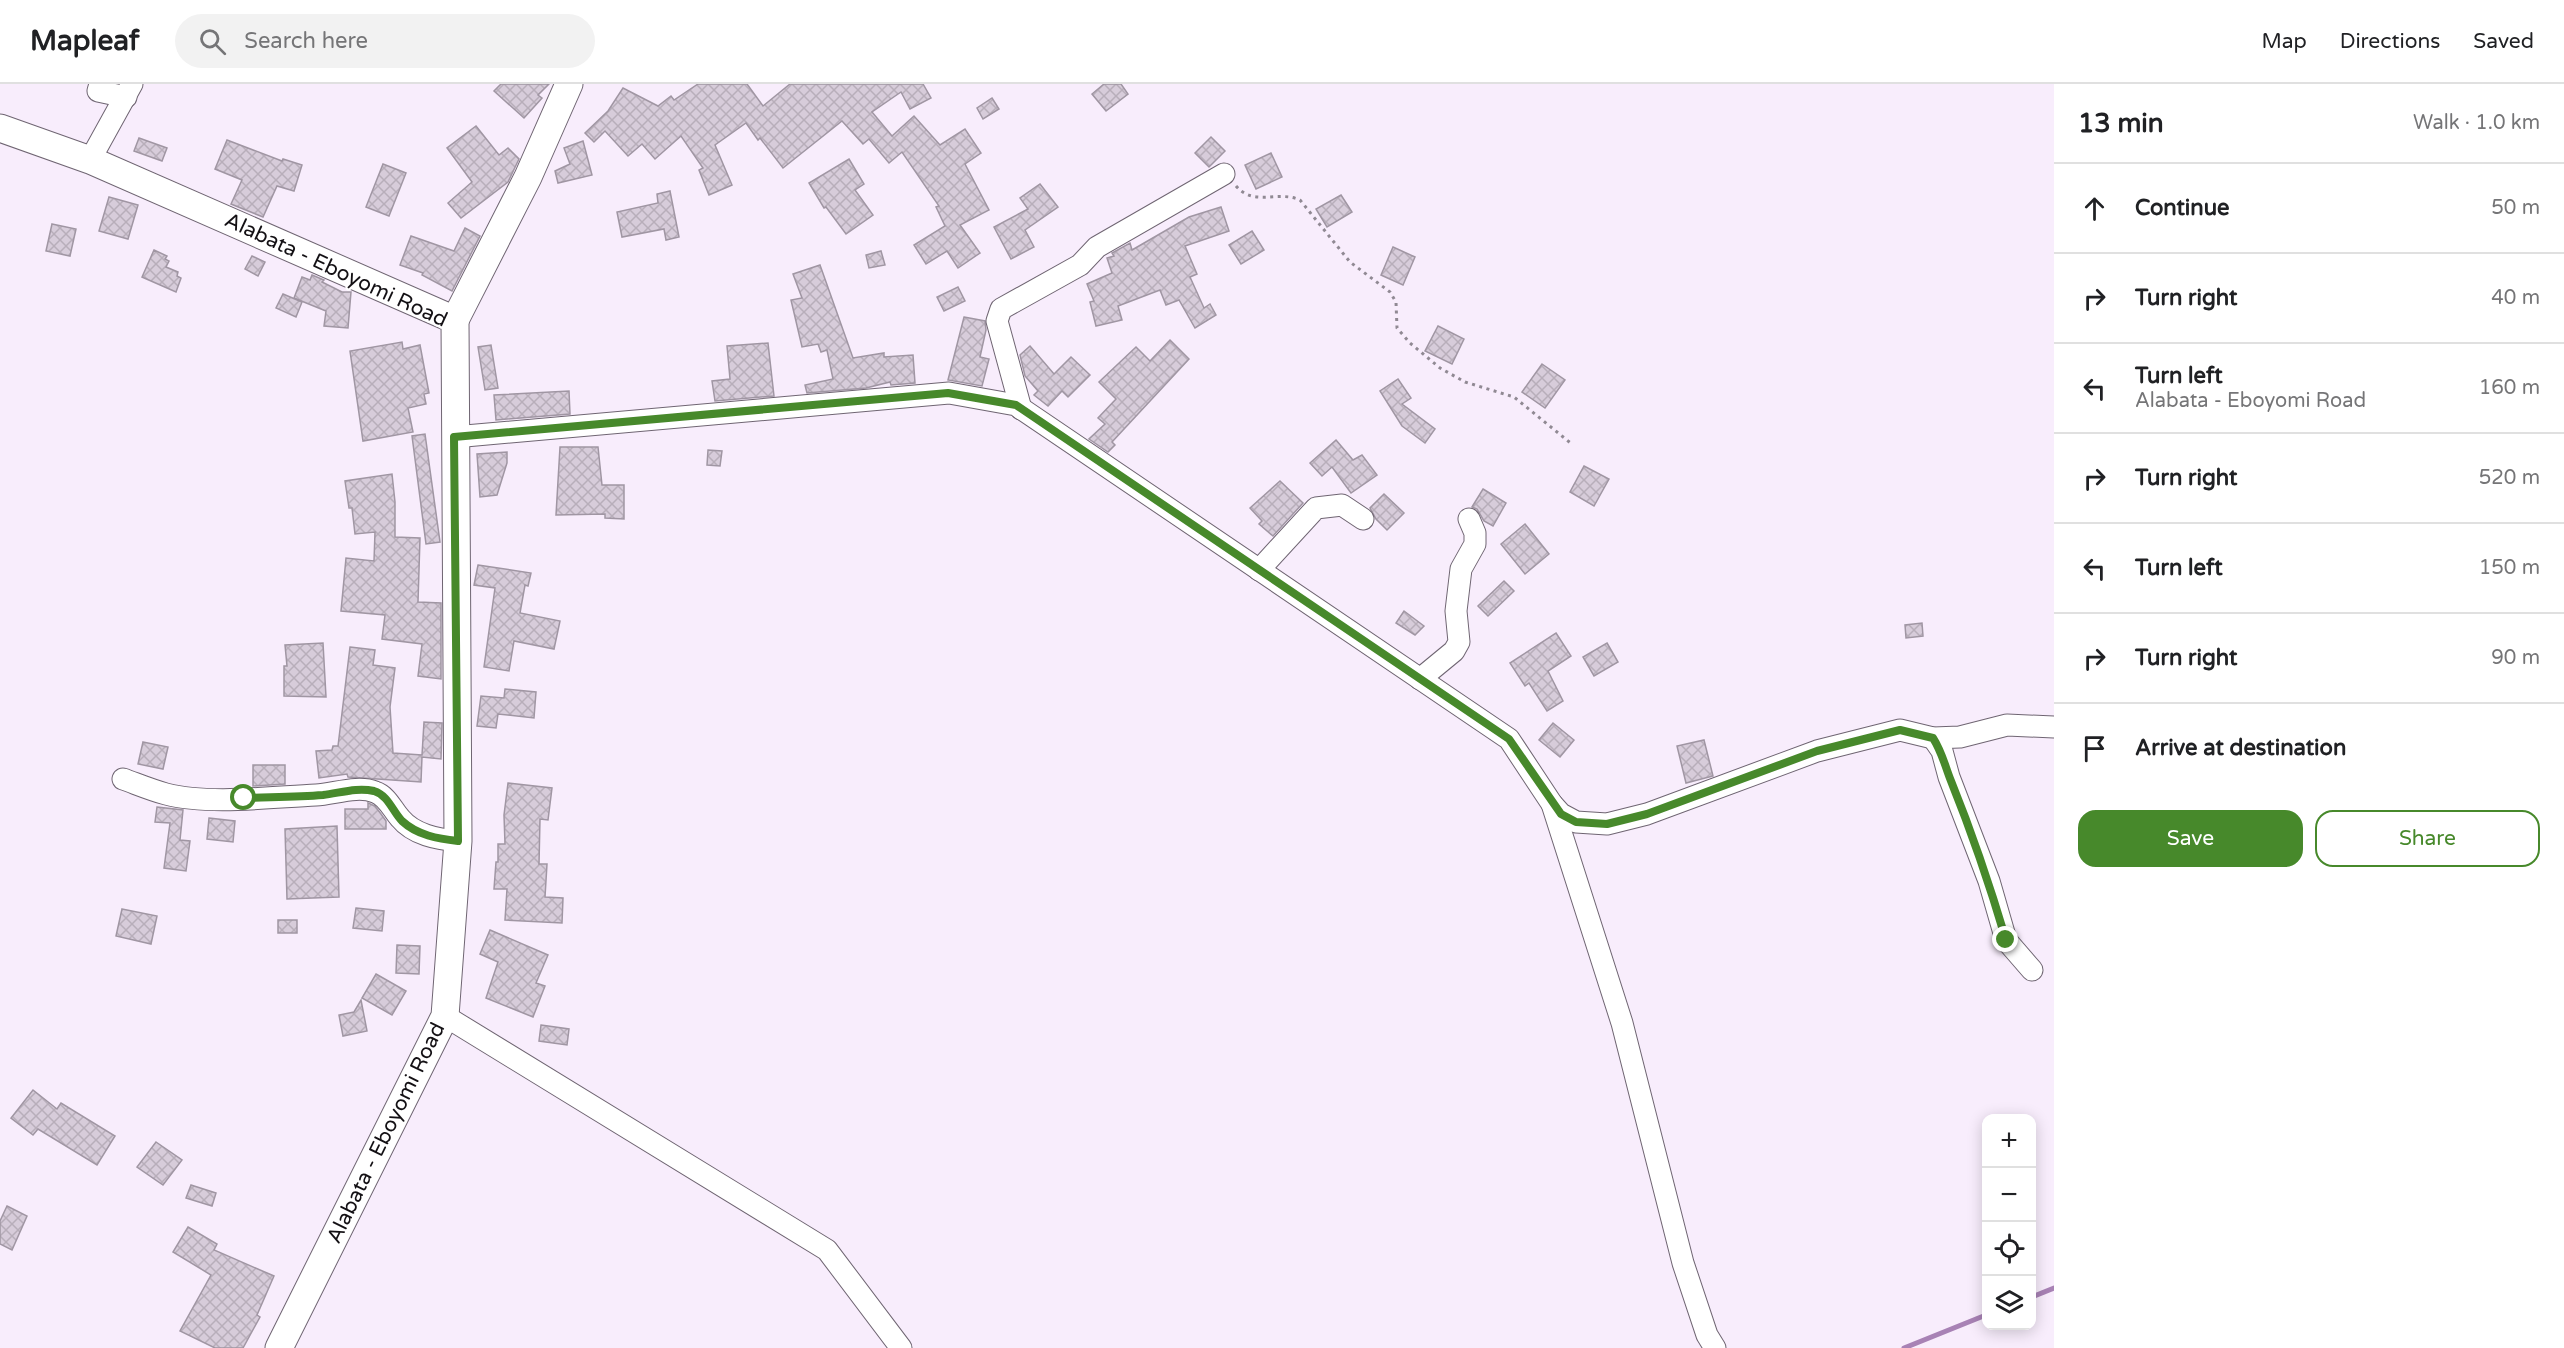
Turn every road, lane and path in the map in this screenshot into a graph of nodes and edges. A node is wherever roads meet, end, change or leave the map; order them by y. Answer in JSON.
{"nodes":[{"id":1,"x":100,"y":84,"type":"edge"},
{"id":2,"x":570,"y":84,"type":"edge"},
{"id":3,"x":129,"y":91,"type":"edge"},
{"id":4,"x":0,"y":128,"type":"edge"},
{"id":5,"x":90,"y":160,"type":"junction"},
{"id":6,"x":1224,"y":174,"type":"dead end"},
{"id":7,"x":1242,"y":193,"type":"dead end"},
{"id":8,"x":455,"y":320,"type":"junction"},
{"id":9,"x":1021,"y":409,"type":"junction"},
{"id":10,"x":454,"y":437,"type":"junction"},
{"id":11,"x":1573,"y":445,"type":"dead end"},
{"id":12,"x":1363,"y":519,"type":"dead end"},
{"id":13,"x":1469,"y":519,"type":"dead end"},
{"id":14,"x":1259,"y":570,"type":"junction"},
{"id":15,"x":1420,"y":679,"type":"junction"},
{"id":16,"x":2054,"y":727,"type":"edge"},
{"id":17,"x":1933,"y":738,"type":"junction"},
{"id":18,"x":123,"y":779,"type":"dead end"},
{"id":19,"x":1552,"y":804,"type":"junction"},
{"id":20,"x":458,"y":841,"type":"junction"},
{"id":21,"x":2032,"y":970,"type":"dead end"},
{"id":22,"x":445,"y":1016,"type":"junction"},
{"id":23,"x":279,"y":1348,"type":"edge"},
{"id":24,"x":901,"y":1348,"type":"edge"},
{"id":25,"x":1715,"y":1348,"type":"edge"}],
"edges":[{"from":1,"to":3,"type":"street"},
{"from":2,"to":8,"type":"main road"},
{"from":3,"to":5,"type":"street"},
{"from":4,"to":5,"type":"main road","name":"Alabata - Eboyomi Road"},
{"from":5,"to":8,"type":"main road","name":"Alabata - Eboyomi Road"},
{"from":6,"to":9,"type":"street"},
{"from":7,"to":11,"type":"path"},
{"from":8,"to":10,"type":"main road","name":"Alabata - Eboyomi Road"},
{"from":9,"to":10,"type":"street"},
{"from":9,"to":14,"type":"street"},
{"from":10,"to":20,"type":"main road","name":"Alabata - Eboyomi Road"},
{"from":12,"to":14,"type":"street"},
{"from":13,"to":15,"type":"street"},
{"from":14,"to":15,"type":"street"},
{"from":15,"to":19,"type":"street"},
{"from":16,"to":17,"type":"street"},
{"from":17,"to":19,"type":"street"},
{"from":17,"to":21,"type":"street"},
{"from":18,"to":20,"type":"street"},
{"from":19,"to":25,"type":"street"},
{"from":20,"to":22,"type":"main road","name":"Alabata - Eboyomi Road"},
{"from":22,"to":23,"type":"main road","name":"Alabata - Eboyomi Road"},
{"from":22,"to":24,"type":"street"}]}
